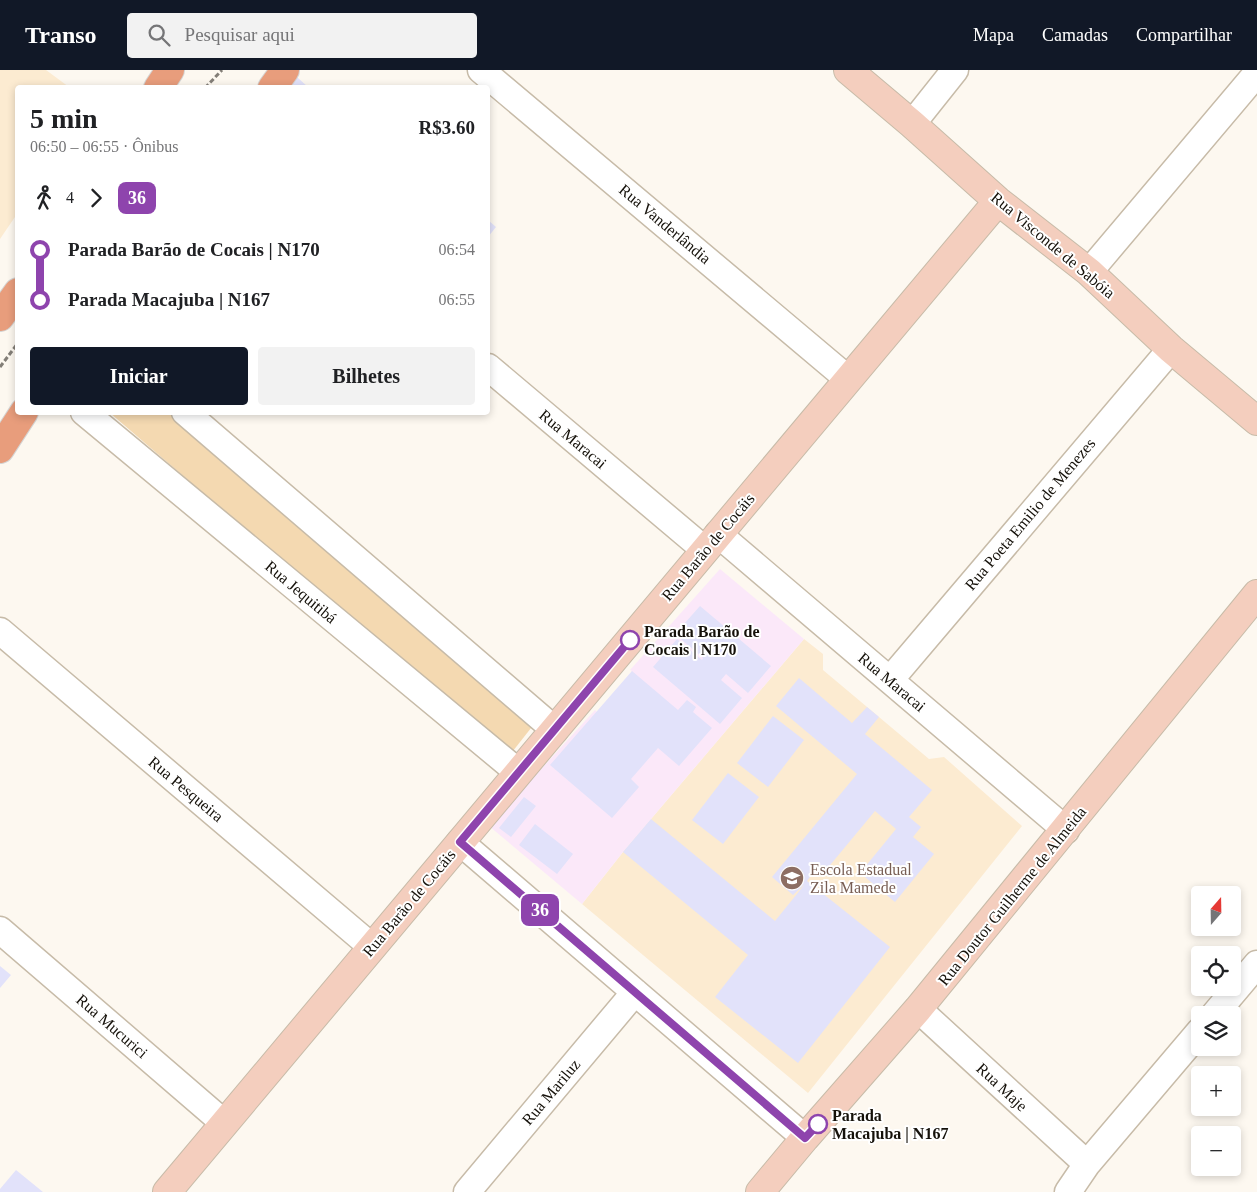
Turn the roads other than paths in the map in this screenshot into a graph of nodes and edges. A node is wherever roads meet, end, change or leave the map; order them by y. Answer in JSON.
{"nodes":[{"id":1,"x":170,"y":70,"type":"edge"},
{"id":2,"x":285,"y":70,"type":"edge"},
{"id":3,"x":481,"y":70,"type":"edge"},
{"id":4,"x":848,"y":70,"type":"edge"},
{"id":5,"x":956,"y":70,"type":"edge"},
{"id":6,"x":1257,"y":73,"type":"edge"},
{"id":7,"x":160,"y":85,"type":"edge"},
{"id":8,"x":274,"y":85,"type":"edge"},
{"id":9,"x":912,"y":124,"type":"junction"},
{"id":10,"x":998,"y":201,"type":"junction"},
{"id":11,"x":1089,"y":272,"type":"junction"},
{"id":12,"x":15,"y":296,"type":"edge"},
{"id":13,"x":0,"y":317,"type":"edge"},
{"id":14,"x":1171,"y":349,"type":"junction"},
{"id":15,"x":490,"y":369,"type":"edge"},
{"id":16,"x":848,"y":379,"type":"junction"},
{"id":17,"x":22,"y":415,"type":"edge"},
{"id":18,"x":88,"y":415,"type":"edge"},
{"id":19,"x":188,"y":415,"type":"edge"},
{"id":20,"x":1257,"y":421,"type":"edge"},
{"id":21,"x":0,"y":449,"type":"edge"},
{"id":22,"x":712,"y":542,"type":"junction"},
{"id":23,"x":1257,"y":594,"type":"edge"},
{"id":24,"x":0,"y":631,"type":"edge"},
{"id":25,"x":890,"y":680,"type":"junction"},
{"id":26,"x":555,"y":730,"type":"junction"},
{"id":27,"x":518,"y":772,"type":"junction"},
{"id":28,"x":1066,"y":830,"type":"junction"},
{"id":29,"x":460,"y":842,"type":"junction"},
{"id":30,"x":0,"y":930,"type":"edge"},
{"id":31,"x":372,"y":947,"type":"junction"},
{"id":32,"x":1257,"y":964,"type":"edge"},
{"id":33,"x":635,"y":992,"type":"junction"},
{"id":34,"x":1222,"y":1006,"type":"edge"},
{"id":35,"x":918,"y":1009,"type":"junction"},
{"id":36,"x":1191,"y":1042,"type":"edge"},
{"id":37,"x":224,"y":1123,"type":"junction"},
{"id":38,"x":805,"y":1138,"type":"junction"},
{"id":39,"x":1087,"y":1164,"type":"junction"},
{"id":40,"x":167,"y":1192,"type":"edge"},
{"id":41,"x":467,"y":1192,"type":"edge"},
{"id":42,"x":760,"y":1192,"type":"edge"},
{"id":43,"x":1068,"y":1192,"type":"edge"}],
"edges":[{"from":1,"to":7,"type":"main road"},
{"from":2,"to":8,"type":"main road"},
{"from":3,"to":16,"type":"street","name":"Rua Vanderlândia"},
{"from":4,"to":9,"type":"street","name":"Rua Visconde de Sabóia"},
{"from":5,"to":9,"type":"street"},
{"from":6,"to":11,"type":"street"},
{"from":9,"to":10,"type":"street","name":"Rua Visconde de Sabóia"},
{"from":10,"to":11,"type":"street","name":"Rua Visconde de Sabóia"},
{"from":10,"to":16,"type":"street","name":"Rua Barão de Cocáis"},
{"from":11,"to":14,"type":"street","name":"Rua Visconde de Sabóia"},
{"from":12,"to":13,"type":"main road"},
{"from":14,"to":20,"type":"street","name":"Rua Visconde de Sabóia"},
{"from":14,"to":25,"type":"street","name":"Rua Poeta Emilio de Menezes"},
{"from":15,"to":22,"type":"street","name":"Rua Maracai"},
{"from":16,"to":22,"type":"street","name":"Rua Barão de Cocáis"},
{"from":17,"to":21,"type":"main road"},
{"from":18,"to":27,"type":"street","name":"Rua Jequitibá"},
{"from":19,"to":26,"type":"street"},
{"from":22,"to":25,"type":"street","name":"Rua Maracai"},
{"from":22,"to":26,"type":"street","name":"Rua Barão de Cocáis"},
{"from":23,"to":28,"type":"street","name":"Rua Doutor Guilherme de Almeida"},
{"from":24,"to":31,"type":"street","name":"Rua Pesqueira"},
{"from":25,"to":28,"type":"street","name":"Rua Maracai"},
{"from":26,"to":27,"type":"street","name":"Rua Barão de Cocáis"},
{"from":27,"to":29,"type":"street","name":"Rua Barão de Cocáis"},
{"from":28,"to":35,"type":"street","name":"Rua Doutor Guilherme de Almeida"},
{"from":29,"to":31,"type":"street","name":"Rua Barão de Cocáis"},
{"from":29,"to":33,"type":"street"},
{"from":30,"to":37,"type":"street","name":"Rua Mucurici"},
{"from":31,"to":37,"type":"street","name":"Rua Barão de Cocáis"},
{"from":32,"to":34,"type":"street"},
{"from":33,"to":38,"type":"street"},
{"from":33,"to":41,"type":"street","name":"Rua Mariluz"},
{"from":35,"to":38,"type":"street","name":"Rua Doutor Guilherme de Almeida"},
{"from":35,"to":39,"type":"street","name":"Rua Maje"},
{"from":36,"to":39,"type":"street"},
{"from":37,"to":40,"type":"street","name":"Rua Barão de Cocáis"},
{"from":38,"to":42,"type":"street","name":"Rua Doutor Guilherme de Almeida"},
{"from":39,"to":43,"type":"street"}]}
